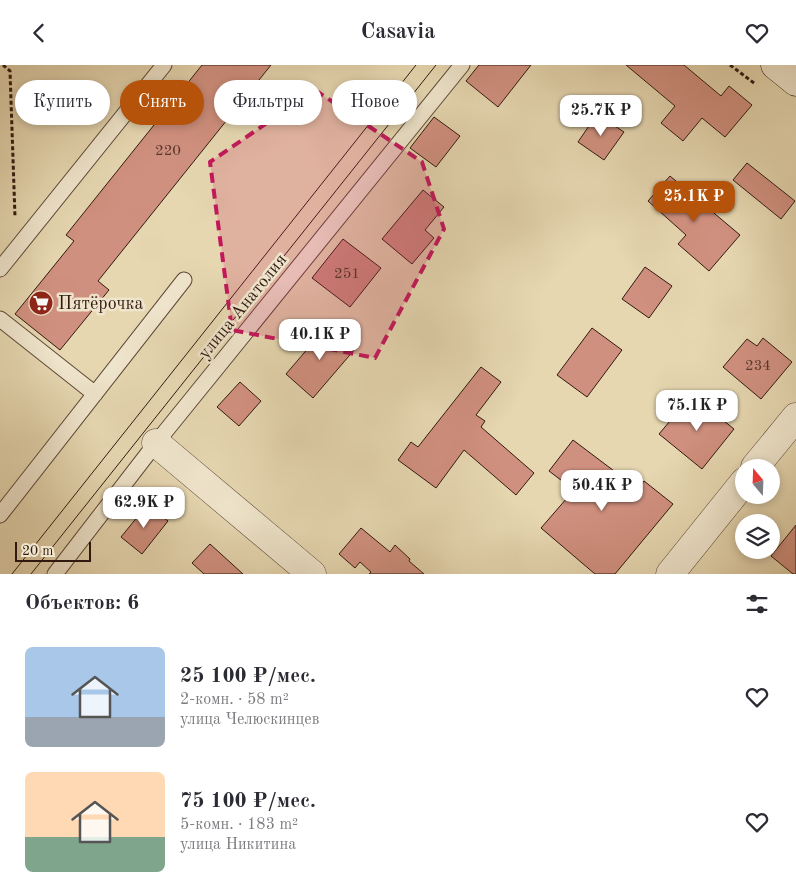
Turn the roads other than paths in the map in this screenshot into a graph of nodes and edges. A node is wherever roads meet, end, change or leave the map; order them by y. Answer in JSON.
{"nodes":[{"id":1,"x":164,"y":65,"type":"edge"},
{"id":2,"x":462,"y":65,"type":"edge"},
{"id":3,"x":775,"y":65,"type":"edge"},
{"id":4,"x":796,"y":82,"type":"edge"},
{"id":5,"x":0,"y":269,"type":"edge"},
{"id":6,"x":184,"y":279,"type":"dead end"},
{"id":7,"x":0,"y":319,"type":"edge"},
{"id":8,"x":95,"y":394,"type":"junction"},
{"id":9,"x":796,"y":417,"type":"edge"},
{"id":10,"x":156,"y":443,"type":"junction"},
{"id":11,"x":762,"y":459,"type":"edge"},
{"id":12,"x":735,"y":493,"type":"edge"},
{"id":13,"x":0,"y":515,"type":"edge"},
{"id":14,"x":55,"y":574,"type":"edge"},
{"id":15,"x":312,"y":574,"type":"edge"},
{"id":16,"x":670,"y":574,"type":"edge"}],
"edges":[{"from":1,"to":5,"type":"lane"},
{"from":2,"to":10,"type":"lane","name":"улица Анатолия"},
{"from":3,"to":4,"type":"street"},
{"from":6,"to":8,"type":"lane"},
{"from":7,"to":8,"type":"lane"},
{"from":8,"to":13,"type":"lane"},
{"from":9,"to":11,"type":"street"},
{"from":10,"to":14,"type":"lane","name":"улица Анатолия"},
{"from":10,"to":15,"type":"street"},
{"from":12,"to":16,"type":"street"}]}
